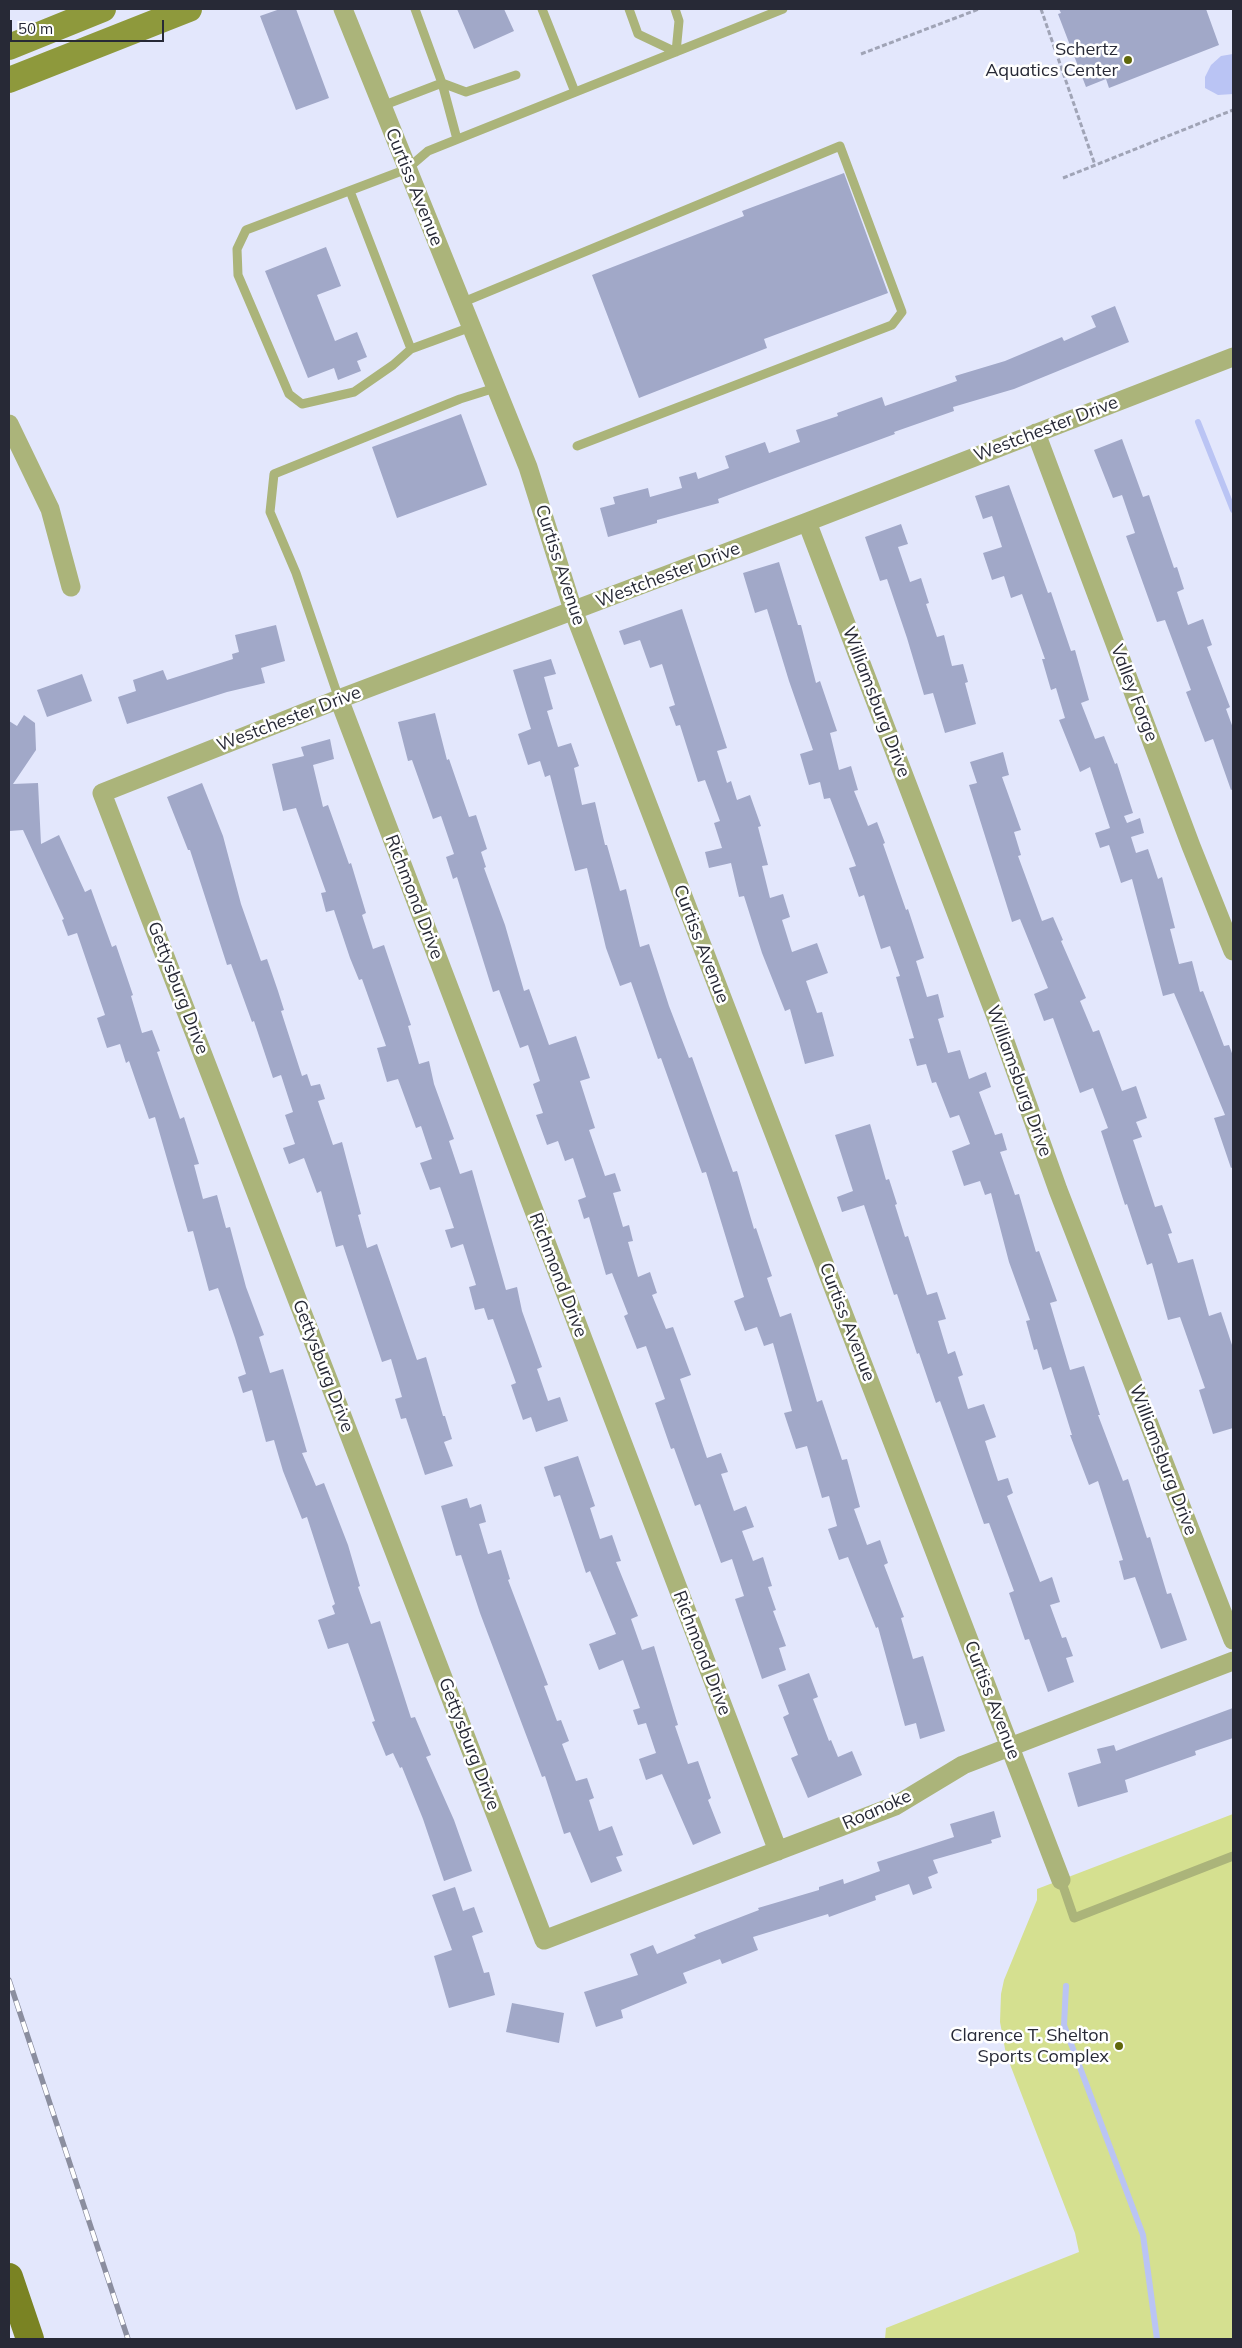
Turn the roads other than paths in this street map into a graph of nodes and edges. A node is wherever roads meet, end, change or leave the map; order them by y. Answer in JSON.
{"nodes":[{"id":1,"x":103,"y":9,"type":"edge"},
{"id":2,"x":111,"y":9,"type":"edge"},
{"id":3,"x":189,"y":9,"type":"edge"},
{"id":4,"x":343,"y":9,"type":"edge"},
{"id":5,"x":415,"y":9,"type":"edge"},
{"id":6,"x":542,"y":9,"type":"edge"},
{"id":7,"x":629,"y":9,"type":"edge"},
{"id":8,"x":674,"y":9,"type":"edge"},
{"id":9,"x":783,"y":9,"type":"edge"},
{"id":10,"x":122,"y":35,"type":"junction"},
{"id":11,"x":9,"y":47,"type":"edge"},
{"id":12,"x":676,"y":52,"type":"junction"},
{"id":13,"x":516,"y":75,"type":"dead end"},
{"id":14,"x":9,"y":80,"type":"edge"},
{"id":15,"x":442,"y":83,"type":"junction"},
{"id":16,"x":575,"y":92,"type":"junction"},
{"id":17,"x":382,"y":106,"type":"junction"},
{"id":18,"x":456,"y":139,"type":"junction"},
{"id":19,"x":407,"y":169,"type":"junction"},
{"id":20,"x":350,"y":191,"type":"junction"},
{"id":21,"x":461,"y":303,"type":"junction"},
{"id":22,"x":470,"y":327,"type":"junction"},
{"id":23,"x":411,"y":349,"type":"junction"},
{"id":24,"x":1233,"y":356,"type":"edge"},
{"id":25,"x":495,"y":388,"type":"junction"},
{"id":26,"x":9,"y":424,"type":"edge"},
{"id":27,"x":1036,"y":433,"type":"junction"},
{"id":28,"x":577,"y":446,"type":"dead end"},
{"id":29,"x":807,"y":522,"type":"junction"},
{"id":30,"x":72,"y":587,"type":"dead end"},
{"id":31,"x":573,"y":610,"type":"junction"},
{"id":32,"x":339,"y":699,"type":"junction"},
{"id":33,"x":102,"y":793,"type":"joint"},
{"id":34,"x":1233,"y":951,"type":"edge"},
{"id":35,"x":1233,"y":1640,"type":"edge"},
{"id":36,"x":1233,"y":1661,"type":"edge"},
{"id":37,"x":1009,"y":1746,"type":"junction"},
{"id":38,"x":778,"y":1851,"type":"junction"},
{"id":39,"x":1233,"y":1856,"type":"edge"},
{"id":40,"x":1061,"y":1880,"type":"joint"},
{"id":41,"x":544,"y":1940,"type":"joint"},
{"id":42,"x":9,"y":2277,"type":"edge"},
{"id":43,"x":30,"y":2339,"type":"edge"}],
"edges":[{"from":1,"to":11,"type":"main road"},
{"from":2,"to":10,"type":"main road"},
{"from":3,"to":10,"type":"main road"},
{"from":4,"to":17,"type":"street","name":"Curtiss Avenue"},
{"from":5,"to":15,"type":"lane"},
{"from":6,"to":16,"type":"lane"},
{"from":7,"to":12,"type":"lane"},
{"from":8,"to":12,"type":"lane"},
{"from":9,"to":12,"type":"lane"},
{"from":10,"to":14,"type":"main road"},
{"from":12,"to":16,"type":"lane"},
{"from":13,"to":15,"type":"lane"},
{"from":15,"to":17,"type":"lane"},
{"from":15,"to":18,"type":"lane"},
{"from":16,"to":18,"type":"lane"},
{"from":17,"to":19,"type":"street","name":"Curtiss Avenue"},
{"from":18,"to":19,"type":"lane"},
{"from":19,"to":20,"type":"lane"},
{"from":19,"to":21,"type":"street","name":"Curtiss Avenue"},
{"from":20,"to":23,"type":"lane"},
{"from":20,"to":23,"type":"lane"},
{"from":21,"to":22,"type":"street","name":"Curtiss Avenue"},
{"from":21,"to":28,"type":"lane"},
{"from":22,"to":23,"type":"lane"},
{"from":22,"to":25,"type":"street","name":"Curtiss Avenue"},
{"from":24,"to":27,"type":"street","name":"Westchester Drive"},
{"from":25,"to":31,"type":"street","name":"Curtiss Avenue"},
{"from":25,"to":32,"type":"lane"},
{"from":26,"to":30,"type":"street"},
{"from":27,"to":29,"type":"street","name":"Westchester Drive"},
{"from":27,"to":34,"type":"street","name":"Valley Forge"},
{"from":29,"to":31,"type":"street","name":"Westchester Drive"},
{"from":29,"to":35,"type":"street","name":"Williamsburg Drive"},
{"from":31,"to":32,"type":"street","name":"Westchester Drive"},
{"from":31,"to":37,"type":"street","name":"Curtiss Avenue"},
{"from":32,"to":33,"type":"street","name":"Westchester Drive"},
{"from":32,"to":38,"type":"street","name":"Richmond Drive"},
{"from":33,"to":41,"type":"street","name":"Gettysburg Drive"},
{"from":36,"to":37,"type":"street","name":"Roanoke"},
{"from":37,"to":38,"type":"street","name":"Roanoke"},
{"from":37,"to":40,"type":"street","name":"Curtiss Avenue"},
{"from":38,"to":41,"type":"street","name":"Roanoke"},
{"from":39,"to":40,"type":"lane"},
{"from":42,"to":43,"type":"main road"}]}
